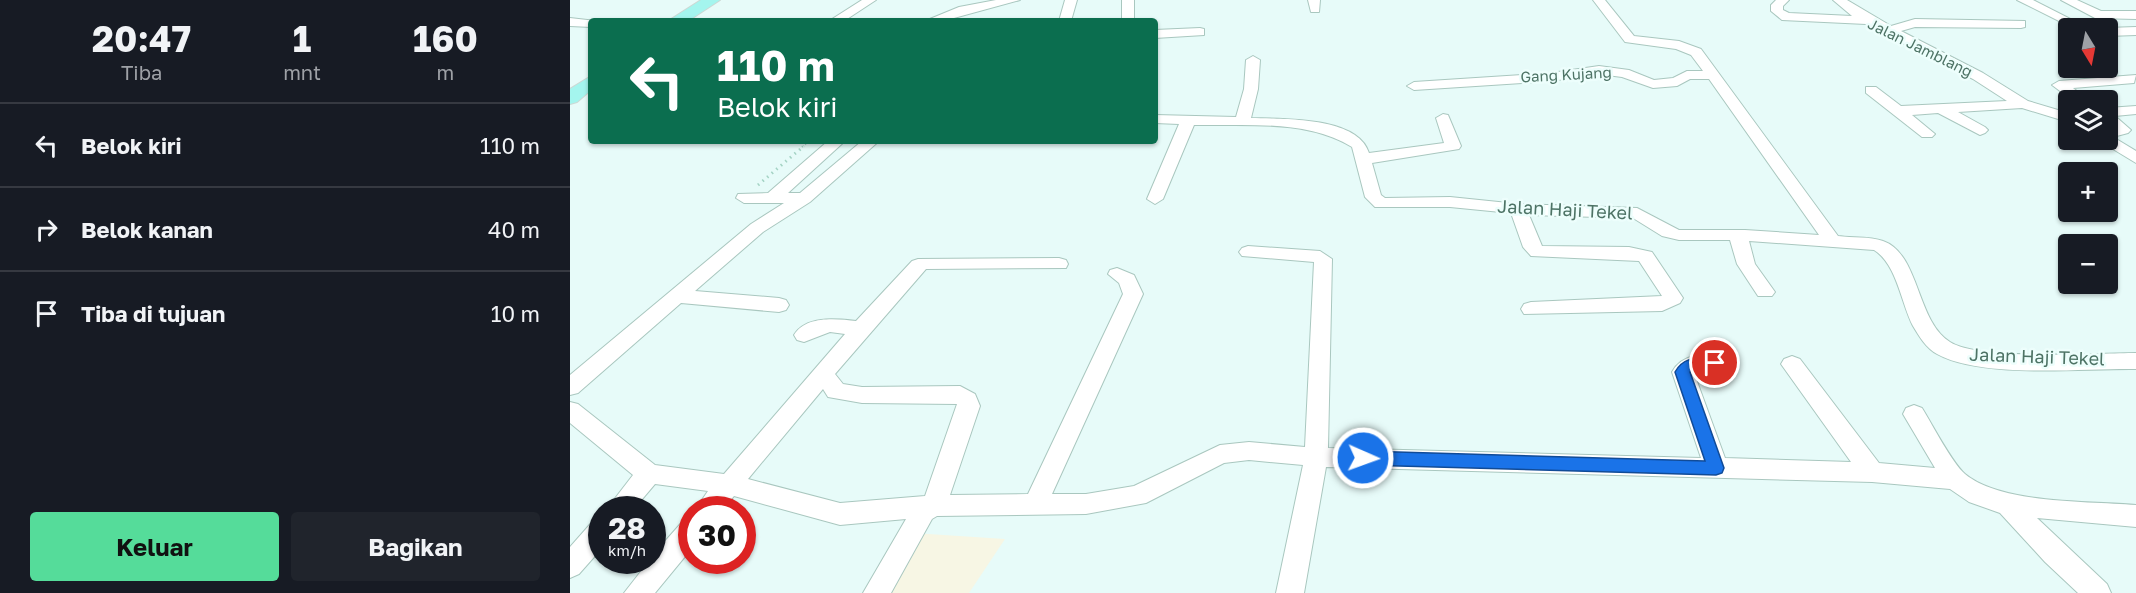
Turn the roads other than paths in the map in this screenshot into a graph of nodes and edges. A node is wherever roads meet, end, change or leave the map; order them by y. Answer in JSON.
{"nodes":[{"id":1,"x":712,"y":0,"type":"edge"},
{"id":2,"x":870,"y":0,"type":"edge"},
{"id":3,"x":1014,"y":0,"type":"edge"},
{"id":4,"x":1071,"y":0,"type":"edge"},
{"id":5,"x":1128,"y":0,"type":"edge"},
{"id":6,"x":1599,"y":0,"type":"edge"},
{"id":7,"x":1783,"y":0,"type":"edge"},
{"id":8,"x":1839,"y":0,"type":"edge"},
{"id":9,"x":2023,"y":0,"type":"edge"},
{"id":10,"x":2067,"y":0,"type":"edge"},
{"id":11,"x":2136,"y":15,"type":"edge"},
{"id":12,"x":681,"y":18,"type":"edge"},
{"id":13,"x":840,"y":18,"type":"edge"},
{"id":14,"x":940,"y":18,"type":"edge"},
{"id":15,"x":1066,"y":18,"type":"edge"},
{"id":16,"x":1128,"y":18,"type":"edge"},
{"id":17,"x":2061,"y":18,"type":"edge"},
{"id":18,"x":1867,"y":20,"type":"junction"},
{"id":19,"x":570,"y":22,"type":"edge"},
{"id":20,"x":588,"y":23,"type":"edge"},
{"id":21,"x":2021,"y":24,"type":"dead end"},
{"id":22,"x":2136,"y":31,"type":"edge"},
{"id":23,"x":1200,"y":32,"type":"dead end"},
{"id":24,"x":1891,"y":32,"type":"junction"},
{"id":25,"x":2118,"y":32,"type":"edge"},
{"id":26,"x":1158,"y":34,"type":"edge"},
{"id":27,"x":1253,"y":60,"type":"dead end"},
{"id":28,"x":1713,"y":75,"type":"junction"},
{"id":29,"x":2134,"y":80,"type":"dead end"},
{"id":30,"x":588,"y":83,"type":"edge"},
{"id":31,"x":1414,"y":86,"type":"dead end"},
{"id":32,"x":1871,"y":90,"type":"dead end"},
{"id":33,"x":2066,"y":90,"type":"edge"},
{"id":34,"x":570,"y":98,"type":"edge"},
{"id":35,"x":2023,"y":104,"type":"junction"},
{"id":36,"x":1941,"y":109,"type":"junction"},
{"id":37,"x":2136,"y":110,"type":"edge"},
{"id":38,"x":1899,"y":111,"type":"junction"},
{"id":39,"x":2118,"y":111,"type":"edge"},
{"id":40,"x":2058,"y":115,"type":"edge"},
{"id":41,"x":1158,"y":118,"type":"edge"},
{"id":42,"x":1443,"y":118,"type":"dead end"},
{"id":43,"x":1188,"y":120,"type":"junction"},
{"id":44,"x":1242,"y":122,"type":"junction"},
{"id":45,"x":1980,"y":130,"type":"dead end"},
{"id":46,"x":1927,"y":134,"type":"dead end"},
{"id":47,"x":834,"y":144,"type":"edge"},
{"id":48,"x":867,"y":144,"type":"edge"},
{"id":49,"x":2118,"y":147,"type":"edge"},
{"id":50,"x":2135,"y":157,"type":"edge"},
{"id":51,"x":1363,"y":159,"type":"junction"},
{"id":52,"x":744,"y":198,"type":"road end"},
{"id":53,"x":804,"y":198,"type":"junction"},
{"id":54,"x":771,"y":199,"type":"junction"},
{"id":55,"x":1155,"y":199,"type":"dead end"},
{"id":56,"x":1518,"y":209,"type":"junction"},
{"id":57,"x":1738,"y":235,"type":"junction"},
{"id":58,"x":1832,"y":241,"type":"junction"},
{"id":59,"x":1248,"y":252,"type":"dead end"},
{"id":60,"x":1059,"y":264,"type":"dead end"},
{"id":61,"x":1117,"y":274,"type":"dead end"},
{"id":62,"x":1765,"y":292,"type":"dead end"},
{"id":63,"x":678,"y":296,"type":"junction"},
{"id":64,"x":779,"y":305,"type":"dead end"},
{"id":65,"x":1531,"y":309,"type":"dead end"},
{"id":66,"x":861,"y":328,"type":"junction"},
{"id":67,"x":804,"y":335,"type":"dead end"},
{"id":68,"x":2136,"y":361,"type":"edge"},
{"id":69,"x":1715,"y":363,"type":"dead end"},
{"id":70,"x":1792,"y":364,"type":"dead end"},
{"id":71,"x":824,"y":374,"type":"junction"},
{"id":72,"x":570,"y":387,"type":"edge"},
{"id":73,"x":570,"y":410,"type":"edge"},
{"id":74,"x":1914,"y":414,"type":"dead end"},
{"id":75,"x":1316,"y":457,"type":"junction"},
{"id":76,"x":1716,"y":468,"type":"junction"},
{"id":77,"x":1872,"y":472,"type":"junction"},
{"id":78,"x":649,"y":474,"type":"junction"},
{"id":79,"x":1956,"y":480,"type":"junction"},
{"id":80,"x":728,"y":484,"type":"junction"},
{"id":81,"x":630,"y":496,"type":"edge"},
{"id":82,"x":718,"y":496,"type":"edge"},
{"id":83,"x":1035,"y":505,"type":"junction"},
{"id":84,"x":2009,"y":505,"type":"junction"},
{"id":85,"x":934,"y":506,"type":"junction"},
{"id":86,"x":2136,"y":516,"type":"edge"},
{"id":87,"x":588,"y":545,"type":"edge"},
{"id":88,"x":678,"y":546,"type":"edge"},
{"id":89,"x":570,"y":566,"type":"edge"},
{"id":90,"x":638,"y":593,"type":"edge"},
{"id":91,"x":877,"y":593,"type":"edge"},
{"id":92,"x":1290,"y":593,"type":"edge"},
{"id":93,"x":2097,"y":593,"type":"edge"}],
"edges":[{"from":1,"to":12,"type":"main road"},
{"from":2,"to":13,"type":"street"},
{"from":3,"to":14,"type":"street"},
{"from":4,"to":15,"type":"street"},
{"from":5,"to":16,"type":"street"},
{"from":6,"to":28,"type":"street"},
{"from":7,"to":18,"type":"street","name":"Jalan Jamblang"},
{"from":8,"to":18,"type":"street"},
{"from":9,"to":17,"type":"street"},
{"from":10,"to":11,"type":"street"},
{"from":18,"to":24,"type":"street","name":"Jalan Jamblang"},
{"from":19,"to":20,"type":"street"},
{"from":21,"to":24,"type":"street"},
{"from":22,"to":25,"type":"street"},
{"from":23,"to":26,"type":"street"},
{"from":24,"to":35,"type":"street","name":"Jalan Jamblang"},
{"from":27,"to":44,"type":"street"},
{"from":28,"to":31,"type":"street","name":"Gang Kujang"},
{"from":28,"to":58,"type":"street"},
{"from":29,"to":33,"type":"street"},
{"from":30,"to":34,"type":"main road"},
{"from":32,"to":38,"type":"street"},
{"from":35,"to":36,"type":"street"},
{"from":35,"to":40,"type":"street","name":"Jalan Jamblang"},
{"from":36,"to":38,"type":"street"},
{"from":36,"to":45,"type":"street"},
{"from":37,"to":39,"type":"street"},
{"from":38,"to":46,"type":"street"},
{"from":41,"to":43,"type":"street","name":"Jalan Haji Tekel"},
{"from":42,"to":51,"type":"street"},
{"from":43,"to":44,"type":"street","name":"Jalan Haji Tekel"},
{"from":43,"to":55,"type":"street"},
{"from":44,"to":51,"type":"street","name":"Jalan Haji Tekel"},
{"from":47,"to":54,"type":"street"},
{"from":48,"to":53,"type":"street"},
{"from":49,"to":50,"type":"street"},
{"from":51,"to":56,"type":"street","name":"Jalan Haji Tekel"},
{"from":52,"to":54,"type":"street"},
{"from":53,"to":54,"type":"street"},
{"from":53,"to":63,"type":"street"},
{"from":56,"to":57,"type":"street","name":"Jalan Haji Tekel"},
{"from":56,"to":65,"type":"street"},
{"from":57,"to":58,"type":"street","name":"Jalan Haji Tekel"},
{"from":57,"to":62,"type":"street"},
{"from":58,"to":68,"type":"street","name":"Jalan Haji Tekel"},
{"from":59,"to":75,"type":"street"},
{"from":60,"to":66,"type":"street"},
{"from":61,"to":83,"type":"street"},
{"from":63,"to":64,"type":"street"},
{"from":63,"to":72,"type":"street"},
{"from":66,"to":67,"type":"street"},
{"from":66,"to":71,"type":"street"},
{"from":69,"to":76,"type":"street"},
{"from":70,"to":77,"type":"street"},
{"from":71,"to":80,"type":"street"},
{"from":71,"to":85,"type":"street"},
{"from":73,"to":78,"type":"street"},
{"from":74,"to":79,"type":"street"},
{"from":75,"to":76,"type":"street"},
{"from":75,"to":83,"type":"street"},
{"from":75,"to":92,"type":"street"},
{"from":76,"to":77,"type":"street"},
{"from":77,"to":79,"type":"street"},
{"from":78,"to":80,"type":"street"},
{"from":78,"to":81,"type":"street"},
{"from":79,"to":84,"type":"street"},
{"from":80,"to":82,"type":"street"},
{"from":80,"to":85,"type":"street"},
{"from":83,"to":85,"type":"street"},
{"from":84,"to":86,"type":"street"},
{"from":84,"to":93,"type":"street"},
{"from":85,"to":91,"type":"street"},
{"from":87,"to":89,"type":"street"},
{"from":88,"to":90,"type":"street"}]}
